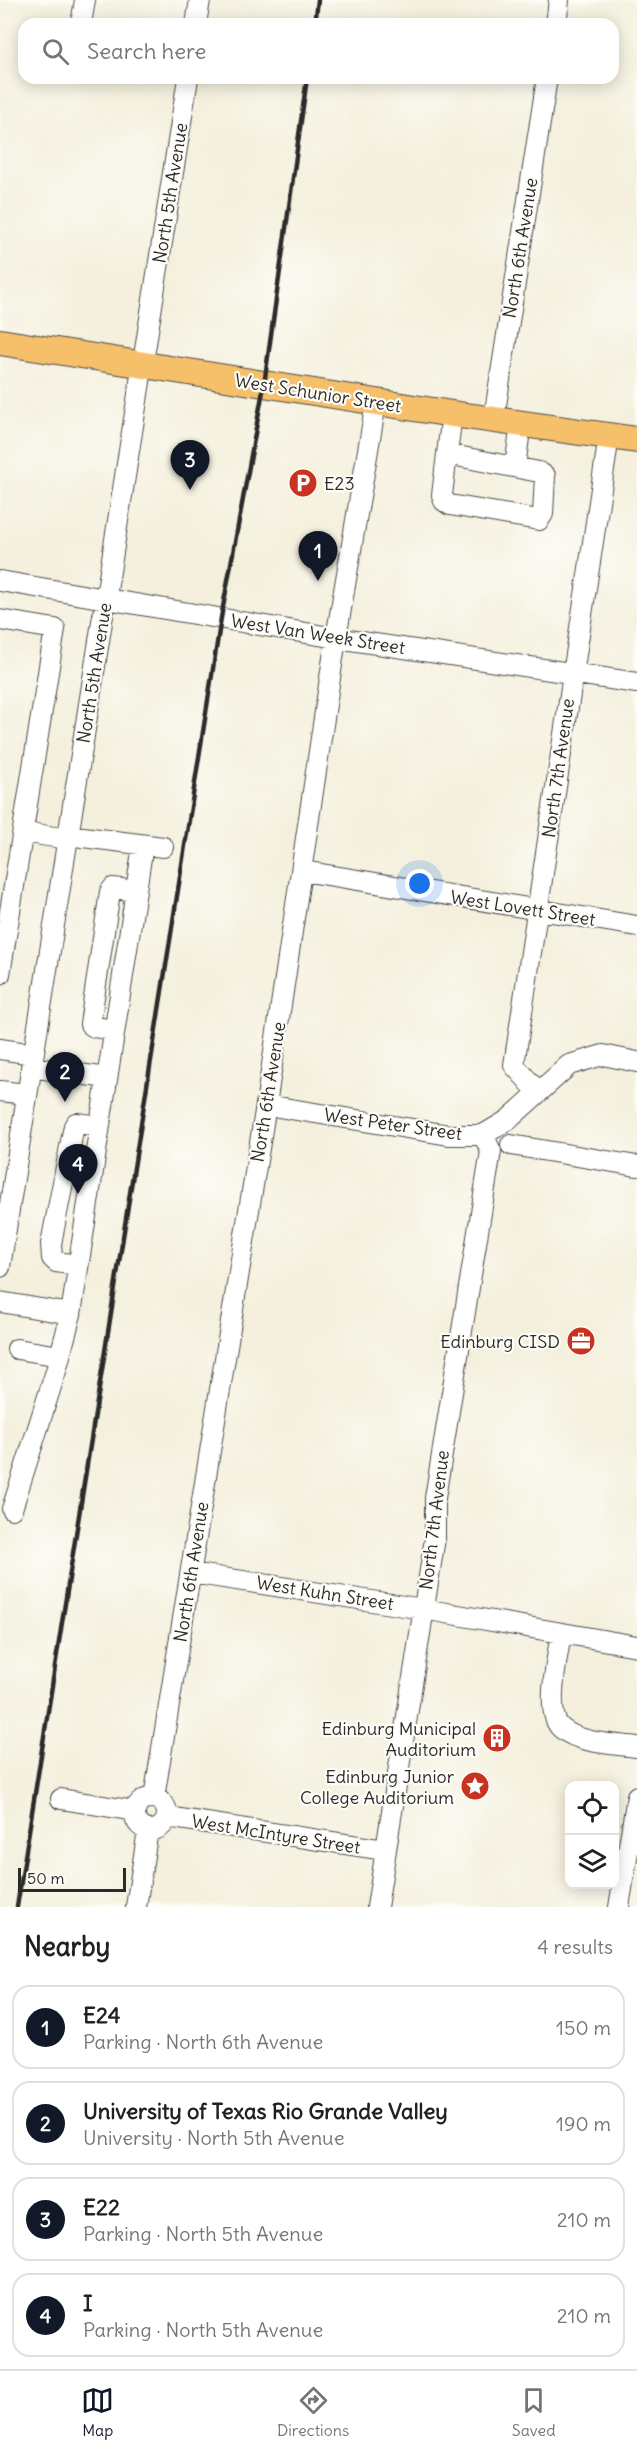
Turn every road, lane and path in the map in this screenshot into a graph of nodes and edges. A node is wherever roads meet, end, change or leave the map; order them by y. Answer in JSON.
{"nodes":[{"id":1,"x":85,"y":0,"type":"edge"},
{"id":2,"x":200,"y":0,"type":"edge"},
{"id":3,"x":559,"y":0,"type":"edge"},
{"id":4,"x":82,"y":18,"type":"edge"},
{"id":5,"x":197,"y":18,"type":"edge"},
{"id":6,"x":557,"y":18,"type":"edge"},
{"id":7,"x":187,"y":84,"type":"edge"},
{"id":8,"x":546,"y":84,"type":"edge"},
{"id":9,"x":0,"y":342,"type":"edge"},
{"id":10,"x":143,"y":364,"type":"junction"},
{"id":11,"x":376,"y":403,"type":"junction"},
{"id":12,"x":452,"y":414,"type":"junction"},
{"id":13,"x":494,"y":418,"type":"junction"},
{"id":14,"x":521,"y":423,"type":"junction"},
{"id":15,"x":609,"y":436,"type":"junction"},
{"id":16,"x":637,"y":440,"type":"edge"},
{"id":17,"x":447,"y":454,"type":"junction"},
{"id":18,"x":515,"y":467,"type":"junction"},
{"id":19,"x":0,"y":581,"type":"edge"},
{"id":20,"x":106,"y":598,"type":"junction"},
{"id":21,"x":0,"y":620,"type":"edge"},
{"id":22,"x":336,"y":638,"type":"junction"},
{"id":23,"x":572,"y":673,"type":"junction"},
{"id":24,"x":637,"y":683,"type":"edge"},
{"id":25,"x":22,"y":832,"type":"junction"},
{"id":26,"x":67,"y":837,"type":"junction"},
{"id":27,"x":143,"y":845,"type":"junction"},
{"id":28,"x":163,"y":847,"type":"dead end"},
{"id":29,"x":303,"y":871,"type":"junction"},
{"id":30,"x":538,"y":911,"type":"junction"},
{"id":31,"x":637,"y":926,"type":"edge"},
{"id":32,"x":0,"y":974,"type":"edge"},
{"id":33,"x":0,"y":1049,"type":"edge"},
{"id":34,"x":32,"y":1060,"type":"junction"},
{"id":35,"x":637,"y":1062,"type":"edge"},
{"id":36,"x":107,"y":1078,"type":"junction"},
{"id":37,"x":0,"y":1091,"type":"edge"},
{"id":38,"x":538,"y":1092,"type":"junction"},
{"id":39,"x":27,"y":1094,"type":"junction"},
{"id":40,"x":266,"y":1104,"type":"junction"},
{"id":41,"x":100,"y":1126,"type":"junction"},
{"id":42,"x":483,"y":1135,"type":"junction"},
{"id":43,"x":511,"y":1144,"type":"dead end"},
{"id":44,"x":637,"y":1166,"type":"edge"},
{"id":45,"x":78,"y":1266,"type":"junction"},
{"id":46,"x":0,"y":1267,"type":"edge"},
{"id":47,"x":0,"y":1302,"type":"edge"},
{"id":48,"x":71,"y":1314,"type":"junction"},
{"id":49,"x":17,"y":1349,"type":"dead end"},
{"id":50,"x":60,"y":1356,"type":"junction"},
{"id":51,"x":12,"y":1509,"type":"dead end"},
{"id":52,"x":190,"y":1573,"type":"junction"},
{"id":53,"x":423,"y":1608,"type":"junction"},
{"id":54,"x":561,"y":1634,"type":"junction"},
{"id":55,"x":637,"y":1646,"type":"edge"},
{"id":56,"x":637,"y":1747,"type":"edge"},
{"id":57,"x":155,"y":1790,"type":"junction"},
{"id":58,"x":637,"y":1796,"type":"edge"},
{"id":59,"x":61,"y":1799,"type":"dead end"},
{"id":60,"x":135,"y":1811,"type":"junction"},
{"id":61,"x":167,"y":1817,"type":"junction"},
{"id":62,"x":634,"y":1834,"type":"edge"},
{"id":63,"x":147,"y":1838,"type":"junction"},
{"id":64,"x":385,"y":1850,"type":"junction"},
{"id":65,"x":632,"y":1858,"type":"edge"},
{"id":66,"x":626,"y":1899,"type":"edge"},
{"id":67,"x":136,"y":1907,"type":"edge"},
{"id":68,"x":377,"y":1907,"type":"edge"}],
"edges":[{"from":1,"to":4,"type":"street"},
{"from":2,"to":5,"type":"street"},
{"from":3,"to":6,"type":"street"},
{"from":7,"to":10,"type":"street","name":"North 5th Avenue"},
{"from":8,"to":13,"type":"street","name":"North 6th Avenue"},
{"from":9,"to":10,"type":"main road","name":"West Schunior Street"},
{"from":10,"to":11,"type":"main road","name":"West Schunior Street"},
{"from":10,"to":20,"type":"street","name":"North 5th Avenue"},
{"from":11,"to":12,"type":"main road","name":"West Schunior Street"},
{"from":11,"to":22,"type":"street","name":"North 6th Avenue"},
{"from":12,"to":13,"type":"main road","name":"West Schunior Street"},
{"from":12,"to":17,"type":"street"},
{"from":13,"to":14,"type":"main road","name":"West Schunior Street"},
{"from":14,"to":15,"type":"main road","name":"West Schunior Street"},
{"from":14,"to":18,"type":"street"},
{"from":15,"to":16,"type":"main road","name":"West Schunior Street"},
{"from":15,"to":23,"type":"street","name":"North 7th Avenue"},
{"from":17,"to":18,"type":"street"},
{"from":17,"to":18,"type":"street"},
{"from":19,"to":20,"type":"street","name":"West Van Week Street"},
{"from":20,"to":22,"type":"street","name":"West Van Week Street"},
{"from":20,"to":26,"type":"street","name":"North 5th Avenue"},
{"from":21,"to":25,"type":"street"},
{"from":22,"to":23,"type":"street","name":"West Van Week Street"},
{"from":22,"to":29,"type":"street","name":"North 6th Avenue"},
{"from":23,"to":24,"type":"street","name":"West Van Week Street"},
{"from":23,"to":30,"type":"street","name":"North 7th Avenue"},
{"from":25,"to":26,"type":"street"},
{"from":25,"to":32,"type":"street"},
{"from":26,"to":27,"type":"street"},
{"from":26,"to":34,"type":"street","name":"North 5th Avenue"},
{"from":27,"to":28,"type":"street"},
{"from":27,"to":36,"type":"street"},
{"from":29,"to":30,"type":"street","name":"West Lovett Street"},
{"from":29,"to":40,"type":"street","name":"North 6th Avenue"},
{"from":30,"to":31,"type":"street","name":"West Lovett Street"},
{"from":30,"to":38,"type":"street","name":"North 7th Avenue"},
{"from":33,"to":34,"type":"street"},
{"from":34,"to":36,"type":"street"},
{"from":34,"to":39,"type":"street","name":"North 5th Avenue"},
{"from":35,"to":38,"type":"street","name":"West Peter Street"},
{"from":36,"to":41,"type":"street"},
{"from":37,"to":39,"type":"street"},
{"from":38,"to":42,"type":"street","name":"West Peter Street"},
{"from":39,"to":46,"type":"street","name":"North 5th Avenue"},
{"from":40,"to":42,"type":"street","name":"West Peter Street"},
{"from":40,"to":52,"type":"street","name":"North 6th Avenue"},
{"from":41,"to":45,"type":"street"},
{"from":41,"to":45,"type":"street"},
{"from":42,"to":53,"type":"street","name":"North 7th Avenue"},
{"from":43,"to":44,"type":"street"},
{"from":45,"to":48,"type":"street"},
{"from":47,"to":48,"type":"street"},
{"from":48,"to":50,"type":"street"},
{"from":49,"to":50,"type":"street"},
{"from":50,"to":51,"type":"street"},
{"from":52,"to":53,"type":"street","name":"West Kuhn Street"},
{"from":52,"to":57,"type":"street","name":"North 6th Avenue"},
{"from":53,"to":54,"type":"street","name":"West Kuhn Street"},
{"from":53,"to":64,"type":"street","name":"North 7th Avenue"},
{"from":54,"to":55,"type":"street","name":"West Kuhn Street"},
{"from":54,"to":56,"type":"street"},
{"from":57,"to":60,"type":"street"},
{"from":57,"to":61,"type":"street"},
{"from":58,"to":62,"type":"street"},
{"from":59,"to":60,"type":"street"},
{"from":60,"to":63,"type":"street"},
{"from":61,"to":63,"type":"street"},
{"from":61,"to":64,"type":"street","name":"West McIntyre Street"},
{"from":62,"to":65,"type":"street"},
{"from":63,"to":67,"type":"street"},
{"from":64,"to":68,"type":"street","name":"North 7th Avenue"},
{"from":65,"to":66,"type":"street"}]}
